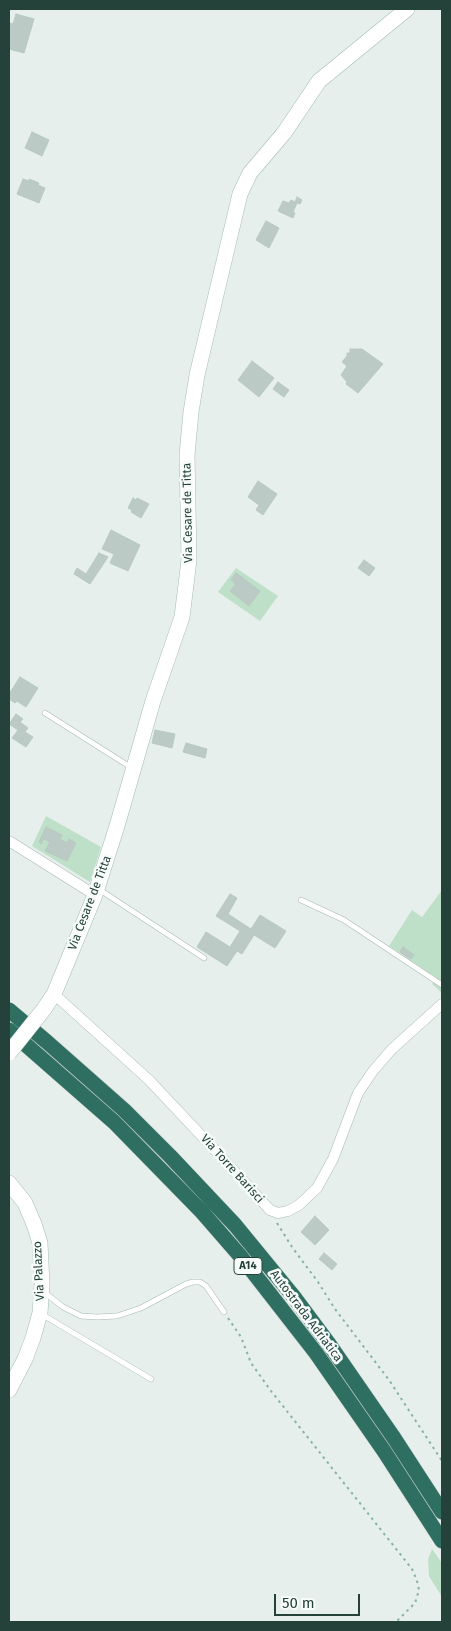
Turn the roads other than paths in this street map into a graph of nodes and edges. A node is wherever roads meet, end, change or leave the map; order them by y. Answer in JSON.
{"nodes":[{"id":1,"x":407,"y":9,"type":"edge"},
{"id":2,"x":46,"y":714,"type":"dead end"},
{"id":3,"x":134,"y":770,"type":"junction"},
{"id":4,"x":9,"y":841,"type":"edge"},
{"id":5,"x":96,"y":892,"type":"junction"},
{"id":6,"x":301,"y":900,"type":"dead end"},
{"id":7,"x":204,"y":958,"type":"dead end"},
{"id":8,"x":442,"y":985,"type":"edge"},
{"id":9,"x":54,"y":994,"type":"junction"},
{"id":10,"x":442,"y":1004,"type":"edge"},
{"id":11,"x":9,"y":1010,"type":"edge"},
{"id":12,"x":9,"y":1030,"type":"edge"},
{"id":13,"x":9,"y":1053,"type":"edge"},
{"id":14,"x":9,"y":1182,"type":"edge"},
{"id":15,"x":42,"y":1291,"type":"junction"},
{"id":16,"x":224,"y":1312,"type":"road end"},
{"id":17,"x":40,"y":1313,"type":"junction"},
{"id":18,"x":151,"y":1379,"type":"dead end"},
{"id":19,"x":9,"y":1390,"type":"edge"},
{"id":20,"x":442,"y":1512,"type":"edge"},
{"id":21,"x":442,"y":1541,"type":"edge"}],
"edges":[{"from":1,"to":3,"type":"street","name":"Via Cesare de Titta"},
{"from":2,"to":3,"type":"lane"},
{"from":3,"to":5,"type":"street","name":"Via Cesare de Titta"},
{"from":4,"to":5,"type":"street"},
{"from":5,"to":7,"type":"lane"},
{"from":5,"to":9,"type":"street","name":"Via Cesare de Titta"},
{"from":6,"to":8,"type":"lane"},
{"from":9,"to":10,"type":"street","name":"Via Torre Barisci"},
{"from":9,"to":13,"type":"street","name":"Via Cesare de Titta","bridge":true},
{"from":11,"to":20,"type":"highway","name":"Autostrada Adriatica","number":"A14"},
{"from":12,"to":21,"type":"highway","name":"Autostrada Adriatica","number":"A14"},
{"from":14,"to":15,"type":"street","name":"Via Palazzo"},
{"from":15,"to":16,"type":"lane"},
{"from":15,"to":17,"type":"street","name":"Via Palazzo"},
{"from":17,"to":18,"type":"lane"},
{"from":17,"to":19,"type":"street","name":"Via Palazzo"}]}
